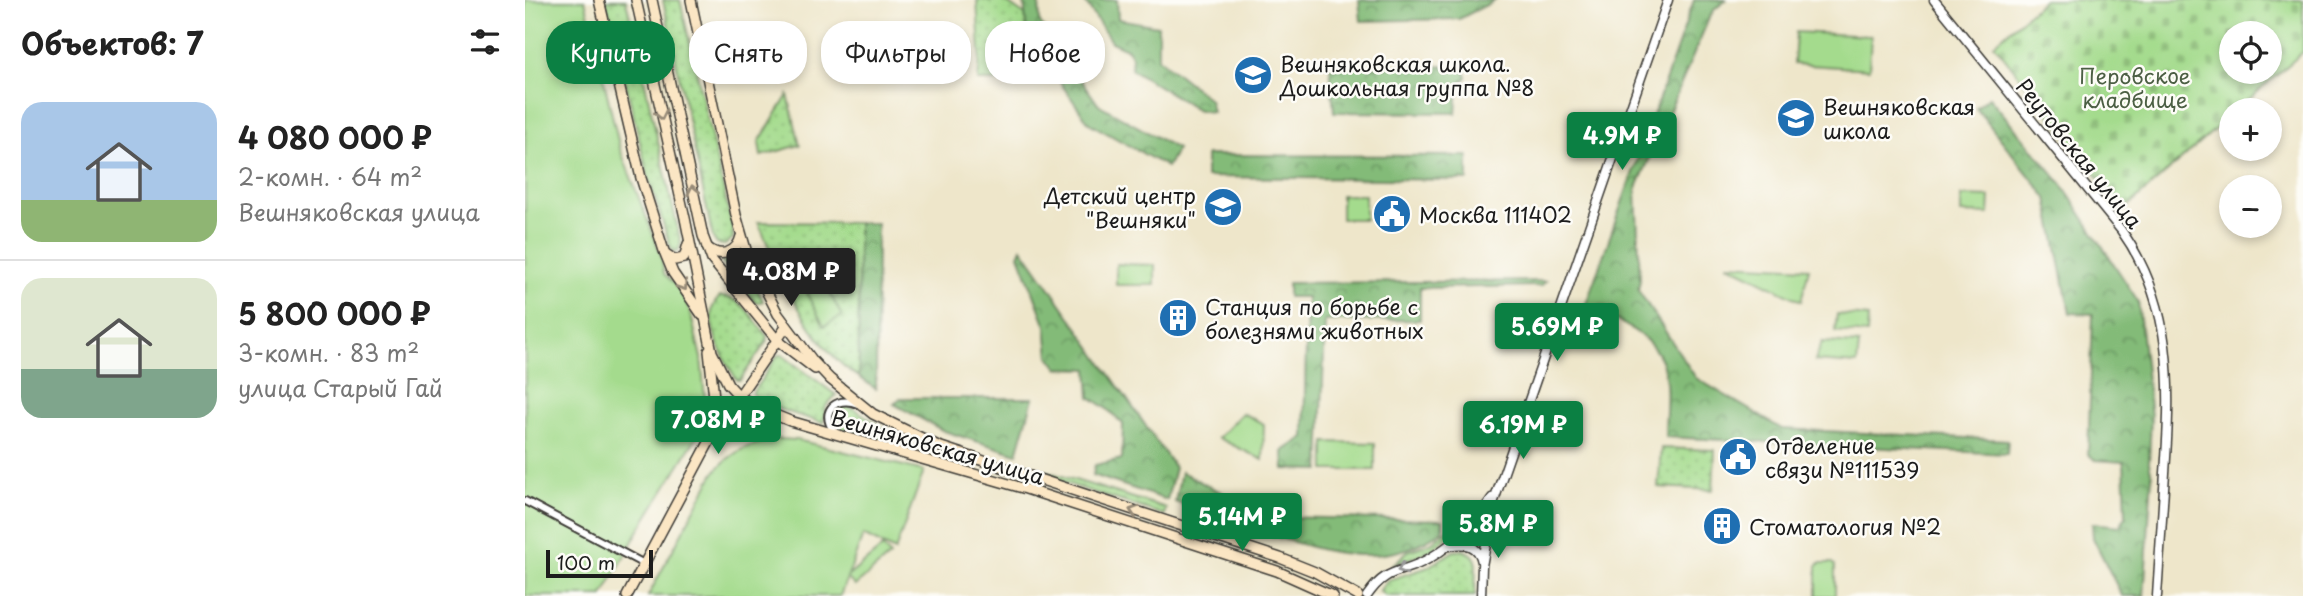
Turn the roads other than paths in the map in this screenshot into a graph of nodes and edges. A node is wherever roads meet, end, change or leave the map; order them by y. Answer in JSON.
{"nodes":[{"id":1,"x":599,"y":0,"type":"edge"},
{"id":2,"x":636,"y":0,"type":"edge"},
{"id":3,"x":652,"y":0,"type":"edge"},
{"id":4,"x":691,"y":0,"type":"edge"},
{"id":5,"x":1668,"y":0,"type":"edge"},
{"id":6,"x":1934,"y":0,"type":"edge"},
{"id":7,"x":685,"y":218,"type":"junction"},
{"id":8,"x":742,"y":239,"type":"junction"},
{"id":9,"x":705,"y":242,"type":"junction"},
{"id":10,"x":664,"y":251,"type":"junction"},
{"id":11,"x":706,"y":319,"type":"junction"},
{"id":12,"x":786,"y":327,"type":"junction"},
{"id":13,"x":708,"y":335,"type":"junction"},
{"id":14,"x":777,"y":340,"type":"junction"},
{"id":15,"x":830,"y":379,"type":"junction"},
{"id":16,"x":739,"y":396,"type":"junction"},
{"id":17,"x":860,"y":404,"type":"junction"},
{"id":18,"x":714,"y":433,"type":"junction"},
{"id":19,"x":843,"y":437,"type":"junction"},
{"id":20,"x":1500,"y":483,"type":"junction"},
{"id":21,"x":525,"y":501,"type":"edge"},
{"id":22,"x":1225,"y":541,"type":"junction"},
{"id":23,"x":1444,"y":549,"type":"junction"},
{"id":24,"x":1221,"y":553,"type":"junction"},
{"id":25,"x":644,"y":564,"type":"junction"},
{"id":26,"x":1482,"y":566,"type":"junction"},
{"id":27,"x":627,"y":596,"type":"edge"},
{"id":28,"x":1333,"y":596,"type":"edge"},
{"id":29,"x":1358,"y":596,"type":"edge"},
{"id":30,"x":1367,"y":596,"type":"edge"},
{"id":31,"x":1481,"y":596,"type":"edge"},
{"id":32,"x":2157,"y":596,"type":"edge"}],
"edges":[{"from":1,"to":10,"type":"main road","name":"Вешняковская улица"},
{"from":2,"to":7,"type":"main road","one_way":true},
{"from":9,"to":3,"type":"main road","one_way":true},
{"from":4,"to":8,"type":"main road","name":"Вешняковская улица"},
{"from":5,"to":20,"type":"street"},
{"from":6,"to":32,"type":"street","name":"Реутовская улица"},
{"from":7,"to":10,"type":"main road"},
{"from":7,"to":11,"type":"main road"},
{"from":8,"to":9,"type":"main road"},
{"from":8,"to":12,"type":"main road","name":"Вешняковская улица"},
{"from":9,"to":14,"type":"main road"},
{"from":10,"to":11,"type":"main road","name":"Вешняковская улица","one_way":true},
{"from":11,"to":13,"type":"main road","name":"Вешняковская улица"},
{"from":12,"to":14,"type":"main road"},
{"from":12,"to":15,"type":"main road","name":"Вешняковская улица"},
{"from":13,"to":16,"type":"main road","name":"Вешняковская улица"},
{"from":13,"to":18,"type":"main road"},
{"from":14,"to":15,"type":"main road"},
{"from":14,"to":16,"type":"main road"},
{"from":15,"to":17,"type":"main road","name":"Вешняковская улица"},
{"from":16,"to":18,"type":"main road"},
{"from":16,"to":19,"type":"main road","name":"Вешняковская улица"},
{"from":17,"to":19,"type":"street"},
{"from":22,"to":17,"type":"main road","name":"Вешняковская улица","one_way":true},
{"from":18,"to":25,"type":"main road"},
{"from":19,"to":24,"type":"main road","name":"Вешняковская улица"},
{"from":20,"to":23,"type":"street"},
{"from":20,"to":26,"type":"street"},
{"from":21,"to":25,"type":"street"},
{"from":22,"to":24,"type":"street"},
{"from":22,"to":29,"type":"main road","name":"Вешняковская улица"},
{"from":23,"to":26,"type":"street"},
{"from":23,"to":30,"type":"street","one_way":true},
{"from":24,"to":28,"type":"main road","name":"Вешняковская улица"},
{"from":25,"to":27,"type":"main road"},
{"from":26,"to":31,"type":"street"}]}
